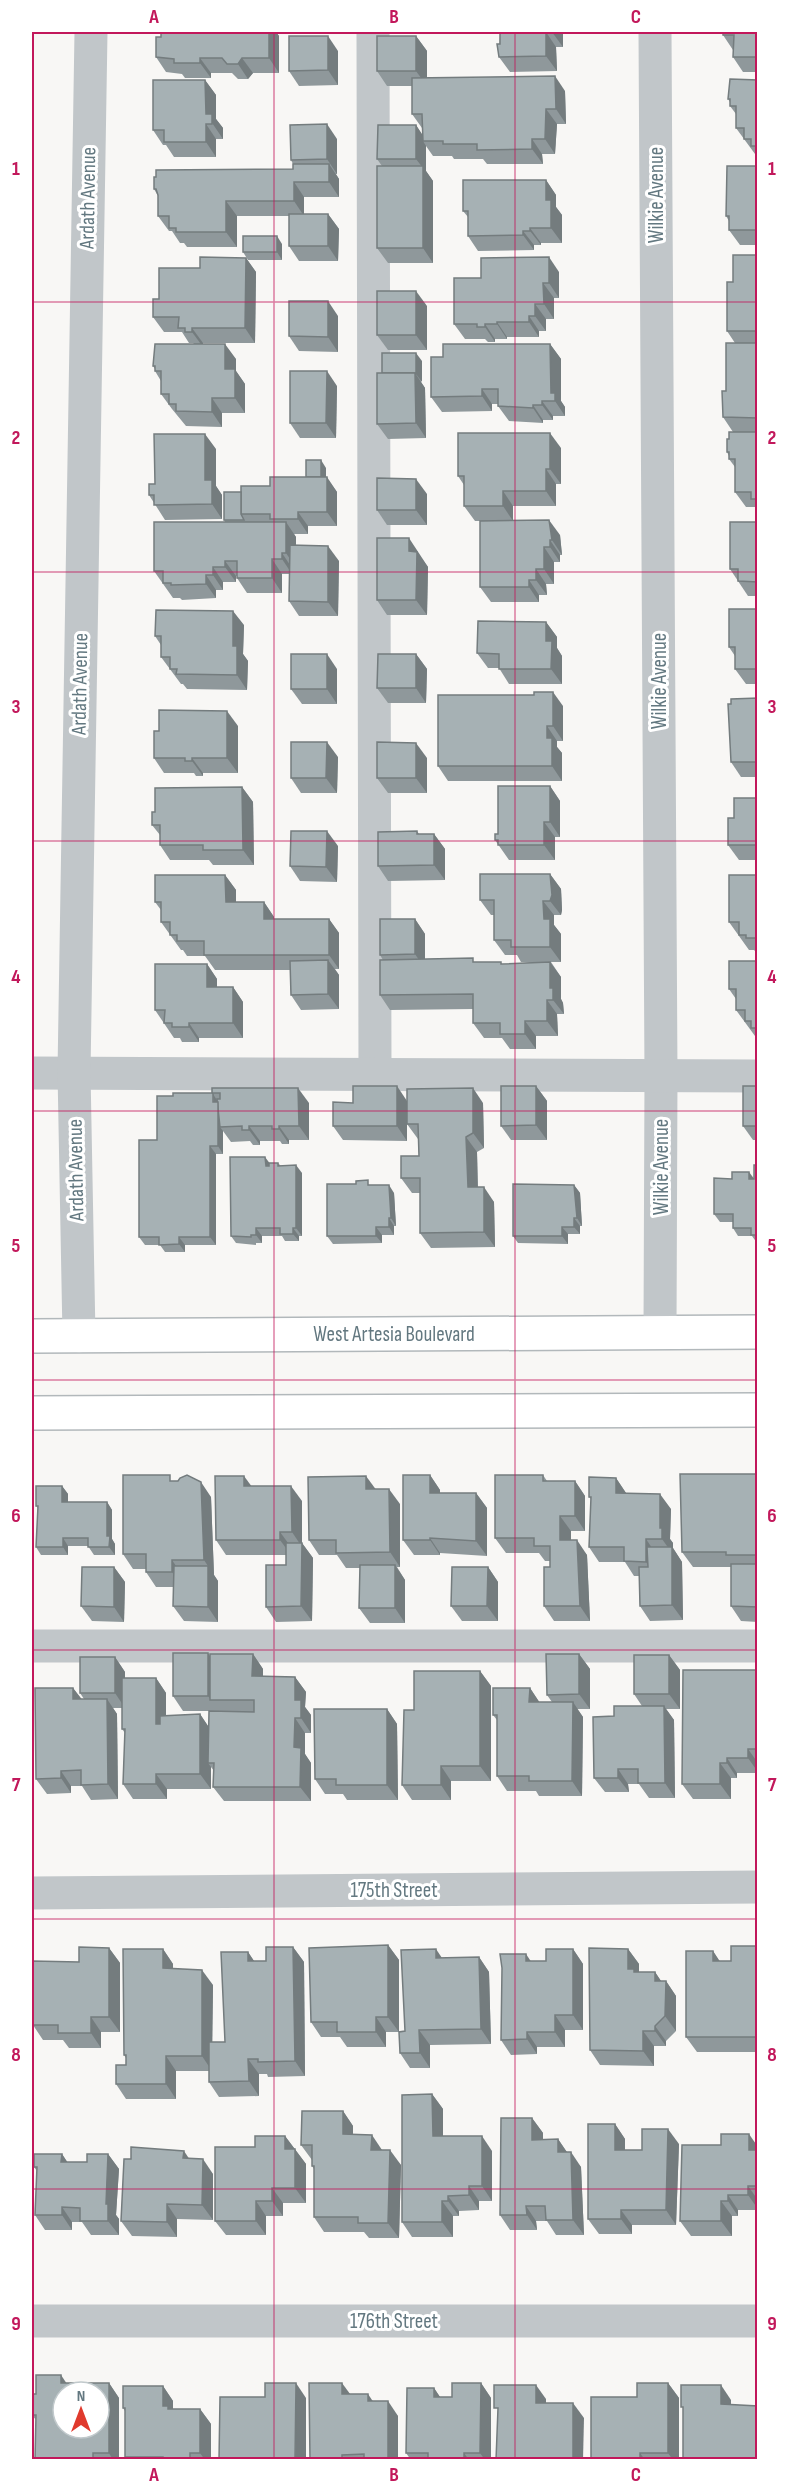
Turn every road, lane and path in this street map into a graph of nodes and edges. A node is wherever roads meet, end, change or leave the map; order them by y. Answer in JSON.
{"nodes":[{"id":1,"x":91,"y":32,"type":"edge"},
{"id":2,"x":373,"y":32,"type":"edge"},
{"id":3,"x":655,"y":32,"type":"edge"},
{"id":4,"x":74,"y":1072,"type":"junction"},
{"id":5,"x":32,"y":1073,"type":"edge"},
{"id":6,"x":375,"y":1076,"type":"junction"},
{"id":7,"x":662,"y":1076,"type":"junction"},
{"id":8,"x":758,"y":1076,"type":"edge"},
{"id":9,"x":660,"y":1331,"type":"junction"},
{"id":10,"x":758,"y":1332,"type":"edge"},
{"id":11,"x":32,"y":1336,"type":"edge"},
{"id":12,"x":79,"y":1336,"type":"junction"},
{"id":13,"x":758,"y":1410,"type":"edge"},
{"id":14,"x":32,"y":1413,"type":"edge"},
{"id":15,"x":32,"y":1646,"type":"edge"},
{"id":16,"x":758,"y":1646,"type":"edge"},
{"id":17,"x":758,"y":1887,"type":"edge"},
{"id":18,"x":32,"y":1893,"type":"edge"},
{"id":19,"x":758,"y":2320,"type":"edge"},
{"id":20,"x":32,"y":2321,"type":"edge"}],
"edges":[{"from":1,"to":4,"type":"street","name":"Ardath Avenue"},
{"from":2,"to":6,"type":"street"},
{"from":3,"to":7,"type":"street","name":"Wilkie Avenue"},
{"from":4,"to":5,"type":"street"},
{"from":4,"to":6,"type":"street"},
{"from":4,"to":12,"type":"street","name":"Ardath Avenue"},
{"from":6,"to":7,"type":"street"},
{"from":7,"to":8,"type":"street"},
{"from":7,"to":9,"type":"street","name":"Wilkie Avenue"},
{"from":9,"to":10,"type":"main road","name":"West Artesia Boulevard"},
{"from":9,"to":12,"type":"main road","name":"West Artesia Boulevard"},
{"from":11,"to":12,"type":"main road","name":"West Artesia Boulevard"},
{"from":13,"to":14,"type":"main road"},
{"from":15,"to":16,"type":"street"},
{"from":17,"to":18,"type":"street","name":"175th Street"},
{"from":19,"to":20,"type":"street","name":"176th Street"}]}
